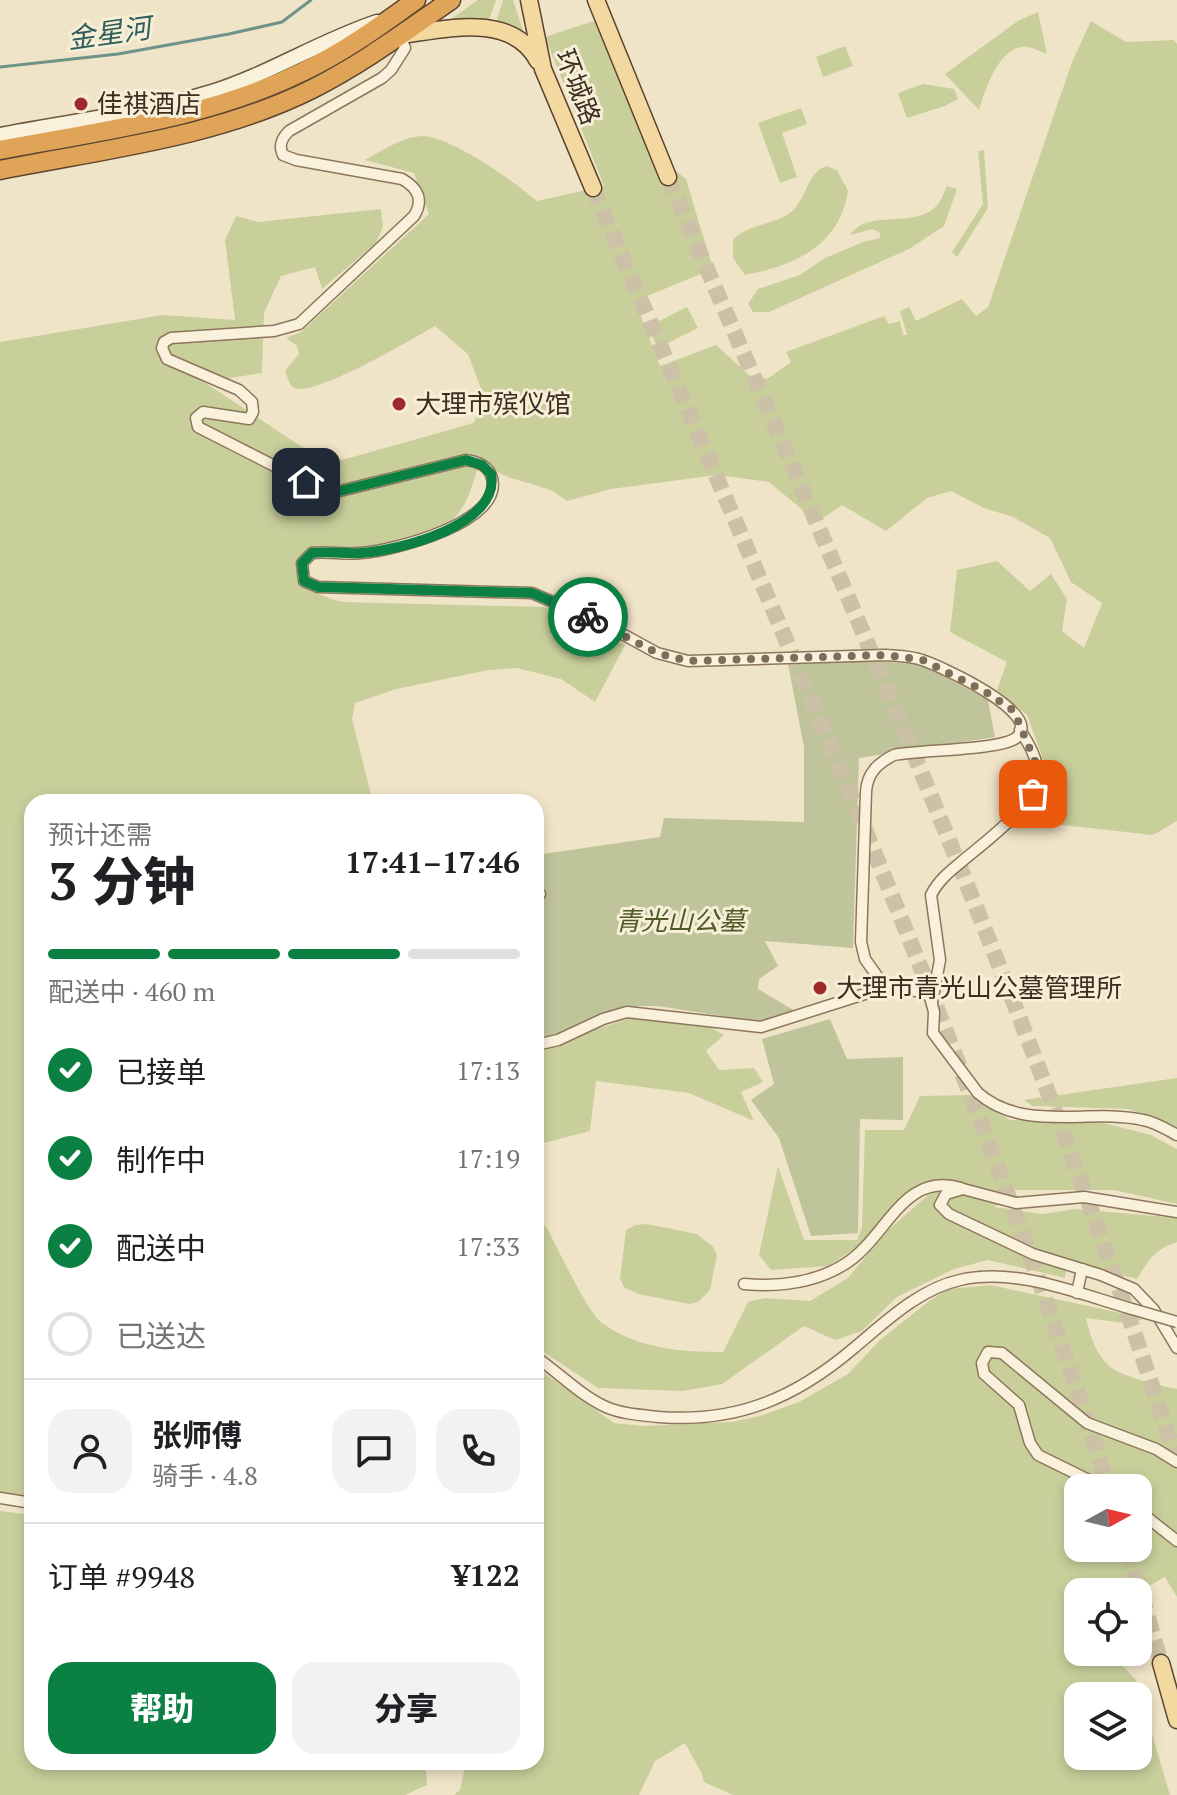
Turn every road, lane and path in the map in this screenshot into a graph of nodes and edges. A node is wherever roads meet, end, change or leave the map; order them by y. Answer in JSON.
{"nodes":[{"id":1,"x":416,"y":0,"type":"edge"},
{"id":2,"x":451,"y":0,"type":"edge"},
{"id":3,"x":529,"y":0,"type":"edge"},
{"id":4,"x":596,"y":0,"type":"edge"},
{"id":5,"x":607,"y":0,"type":"edge"},
{"id":6,"x":399,"y":10,"type":"edge"},
{"id":7,"x":607,"y":24,"type":"junction"},
{"id":8,"x":400,"y":35,"type":"junction"},
{"id":9,"x":543,"y":69,"type":"junction"},
{"id":10,"x":0,"y":135,"type":"edge"},
{"id":11,"x":0,"y":150,"type":"edge"},
{"id":12,"x":0,"y":170,"type":"edge"},
{"id":13,"x":668,"y":177,"type":"tunnel mouth"},
{"id":14,"x":593,"y":188,"type":"tunnel mouth"},
{"id":15,"x":1020,"y":730,"type":"junction"},
{"id":16,"x":890,"y":986,"type":"junction"},
{"id":17,"x":932,"y":1002,"type":"junction"},
{"id":18,"x":544,"y":1043,"type":"edge"},
{"id":19,"x":1177,"y":1135,"type":"edge"},
{"id":20,"x":963,"y":1189,"type":"junction"},
{"id":21,"x":1177,"y":1212,"type":"edge"},
{"id":22,"x":1082,"y":1269,"type":"junction"},
{"id":23,"x":744,"y":1284,"type":"dead end"},
{"id":24,"x":1077,"y":1293,"type":"junction"},
{"id":25,"x":1177,"y":1322,"type":"edge"},
{"id":26,"x":1177,"y":1348,"type":"edge"},
{"id":27,"x":544,"y":1363,"type":"edge"},
{"id":28,"x":1177,"y":1462,"type":"edge"},
{"id":29,"x":1077,"y":1474,"type":"edge"},
{"id":30,"x":0,"y":1498,"type":"edge"},
{"id":31,"x":24,"y":1502,"type":"edge"},
{"id":32,"x":1152,"y":1521,"type":"edge"},
{"id":33,"x":1177,"y":1541,"type":"edge"},
{"id":34,"x":1161,"y":1663,"type":"tunnel mouth"},
{"id":35,"x":1177,"y":1720,"type":"edge"}],
"edges":[{"from":1,"to":6,"type":"highway"},
{"from":2,"to":8,"type":"highway"},
{"from":3,"to":9,"type":"main road","name":"环城路"},
{"from":4,"to":7,"type":"main road","name":"环城路"},
{"from":5,"to":7,"type":"main road"},
{"from":6,"to":10,"type":"street"},
{"from":6,"to":11,"type":"highway"},
{"from":7,"to":13,"type":"main road","name":"环城路"},
{"from":8,"to":9,"type":"main road"},
{"from":8,"to":12,"type":"highway"},
{"from":8,"to":15,"type":"street"},
{"from":9,"to":14,"type":"main road","name":"环城路"},
{"from":15,"to":16,"type":"street"},
{"from":15,"to":17,"type":"street"},
{"from":16,"to":17,"type":"street"},
{"from":16,"to":18,"type":"street"},
{"from":17,"to":19,"type":"street"},
{"from":20,"to":21,"type":"street"},
{"from":20,"to":22,"type":"street"},
{"from":20,"to":23,"type":"street"},
{"from":22,"to":24,"type":"street"},
{"from":22,"to":26,"type":"street"},
{"from":24,"to":25,"type":"street","bridge":true},
{"from":24,"to":27,"type":"street"},
{"from":28,"to":29,"type":"street"},
{"from":30,"to":31,"type":"street"},
{"from":32,"to":33,"type":"street"},
{"from":34,"to":35,"type":"main road"}]}
